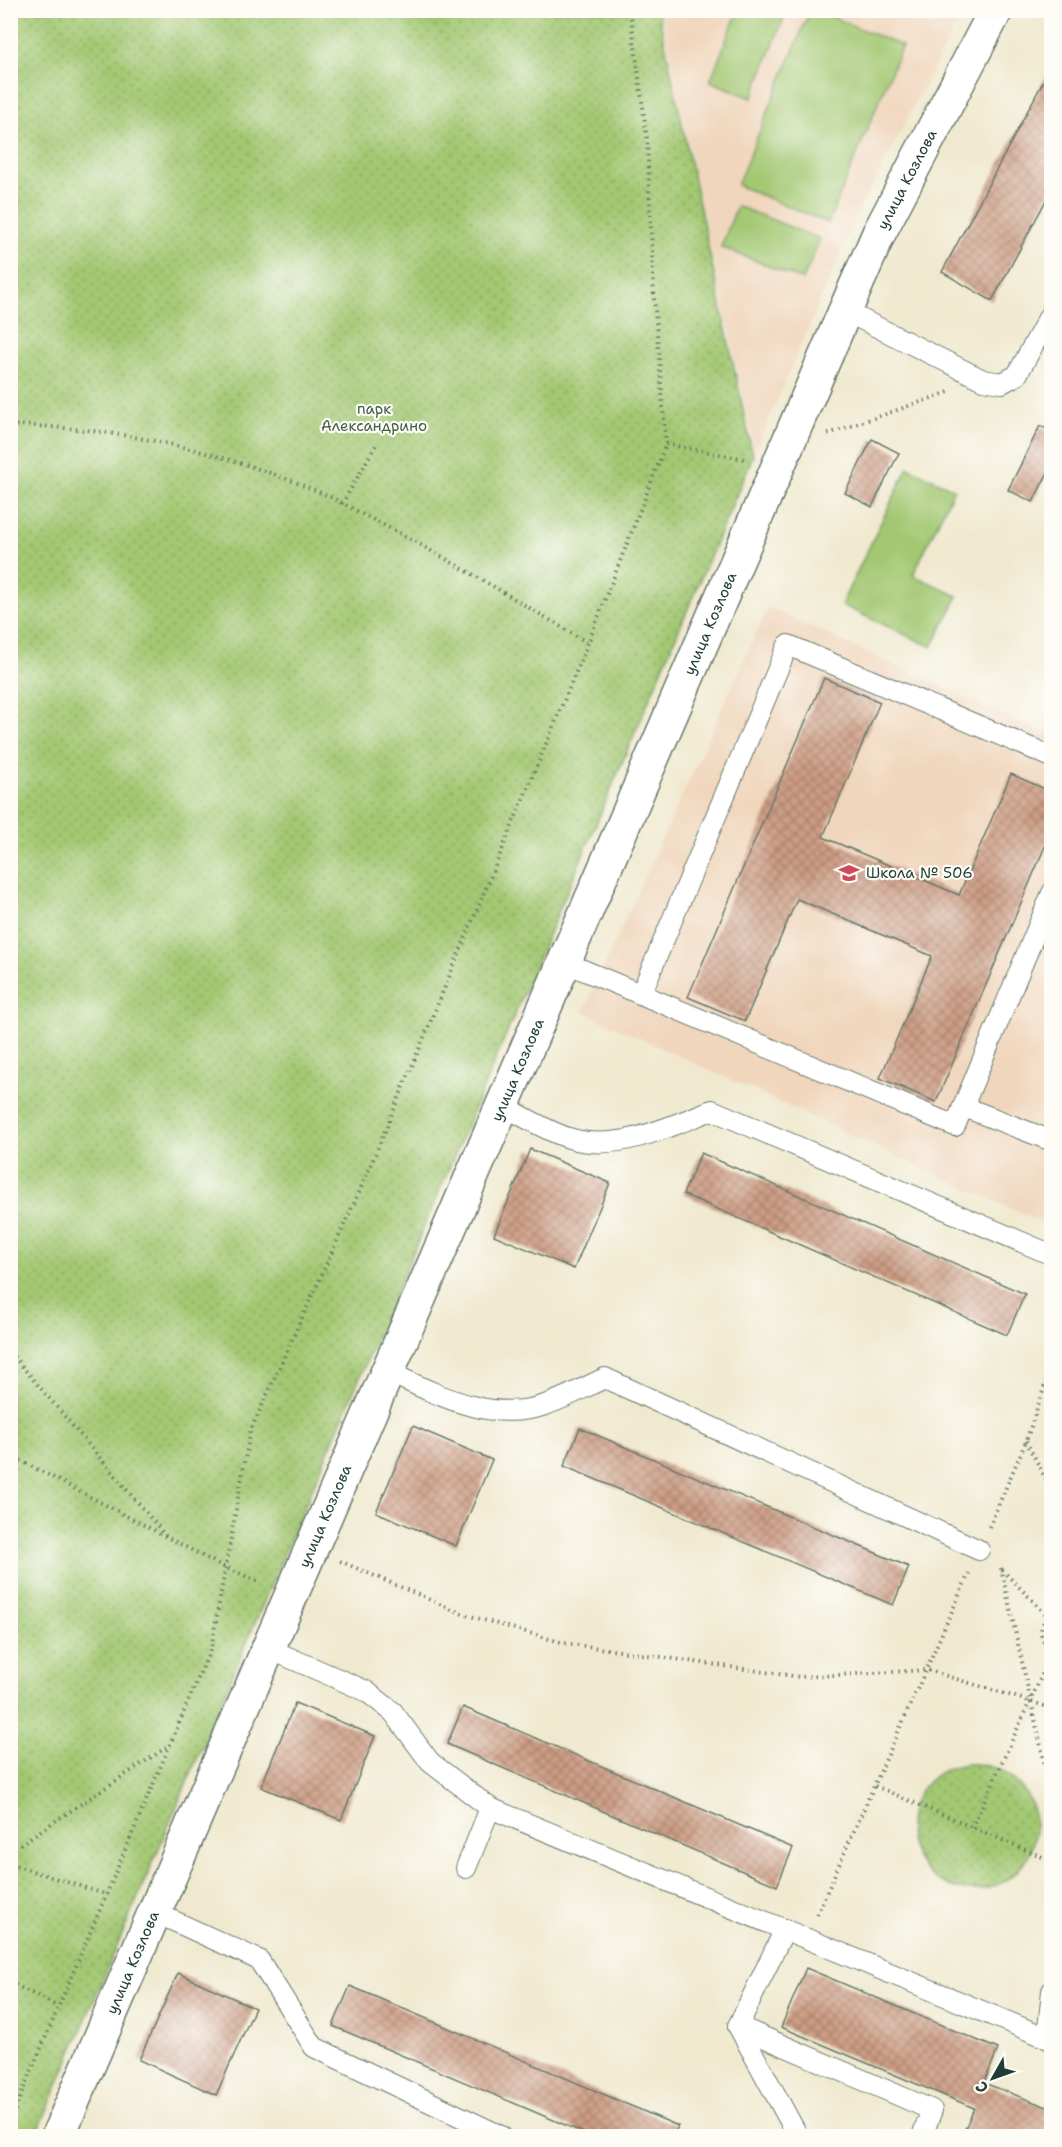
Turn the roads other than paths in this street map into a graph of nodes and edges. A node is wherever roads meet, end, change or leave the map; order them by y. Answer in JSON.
{"nodes":[{"id":1,"x":996,"y":10,"type":"edge"},
{"id":2,"x":845,"y":311,"type":"junction"},
{"id":3,"x":1052,"y":311,"type":"edge"},
{"id":4,"x":1052,"y":757,"type":"edge"},
{"id":5,"x":1052,"y":893,"type":"edge"},
{"id":6,"x":564,"y":962,"type":"junction"},
{"id":7,"x":641,"y":994,"type":"junction"},
{"id":8,"x":502,"y":1105,"type":"junction"},
{"id":9,"x":964,"y":1107,"type":"junction"},
{"id":10,"x":1052,"y":1141,"type":"edge"},
{"id":11,"x":1052,"y":1255,"type":"edge"},
{"id":12,"x":386,"y":1371,"type":"junction"},
{"id":13,"x":980,"y":1550,"type":"road end"},
{"id":14,"x":267,"y":1648,"type":"junction"},
{"id":15,"x":490,"y":1808,"type":"junction"},
{"id":16,"x":466,"y":1868,"type":"dead end"},
{"id":17,"x":154,"y":1912,"type":"junction"},
{"id":18,"x":785,"y":1929,"type":"junction"},
{"id":19,"x":1052,"y":1991,"type":"edge"},
{"id":20,"x":738,"y":2026,"type":"junction"},
{"id":21,"x":1050,"y":2039,"type":"edge"},
{"id":22,"x":58,"y":2136,"type":"edge"},
{"id":23,"x":501,"y":2136,"type":"edge"},
{"id":24,"x":798,"y":2136,"type":"edge"},
{"id":25,"x":922,"y":2136,"type":"edge"}],
"edges":[{"from":1,"to":2,"type":"street","name":"улица Козлова"},
{"from":2,"to":3,"type":"lane"},
{"from":2,"to":6,"type":"street","name":"улица Козлова"},
{"from":4,"to":7,"type":"lane"},
{"from":5,"to":9,"type":"lane"},
{"from":6,"to":7,"type":"lane"},
{"from":6,"to":8,"type":"street","name":"улица Козлова"},
{"from":7,"to":9,"type":"lane"},
{"from":8,"to":11,"type":"lane"},
{"from":8,"to":12,"type":"street","name":"улица Козлова"},
{"from":9,"to":10,"type":"lane"},
{"from":12,"to":13,"type":"lane"},
{"from":12,"to":14,"type":"street","name":"улица Козлова"},
{"from":14,"to":15,"type":"lane"},
{"from":14,"to":17,"type":"street","name":"улица Козлова"},
{"from":15,"to":16,"type":"lane"},
{"from":15,"to":18,"type":"lane"},
{"from":17,"to":22,"type":"street","name":"улица Козлова"},
{"from":17,"to":23,"type":"lane"},
{"from":18,"to":20,"type":"lane"},
{"from":18,"to":21,"type":"lane"},
{"from":19,"to":21,"type":"lane"},
{"from":20,"to":24,"type":"lane"},
{"from":20,"to":25,"type":"lane"}]}
